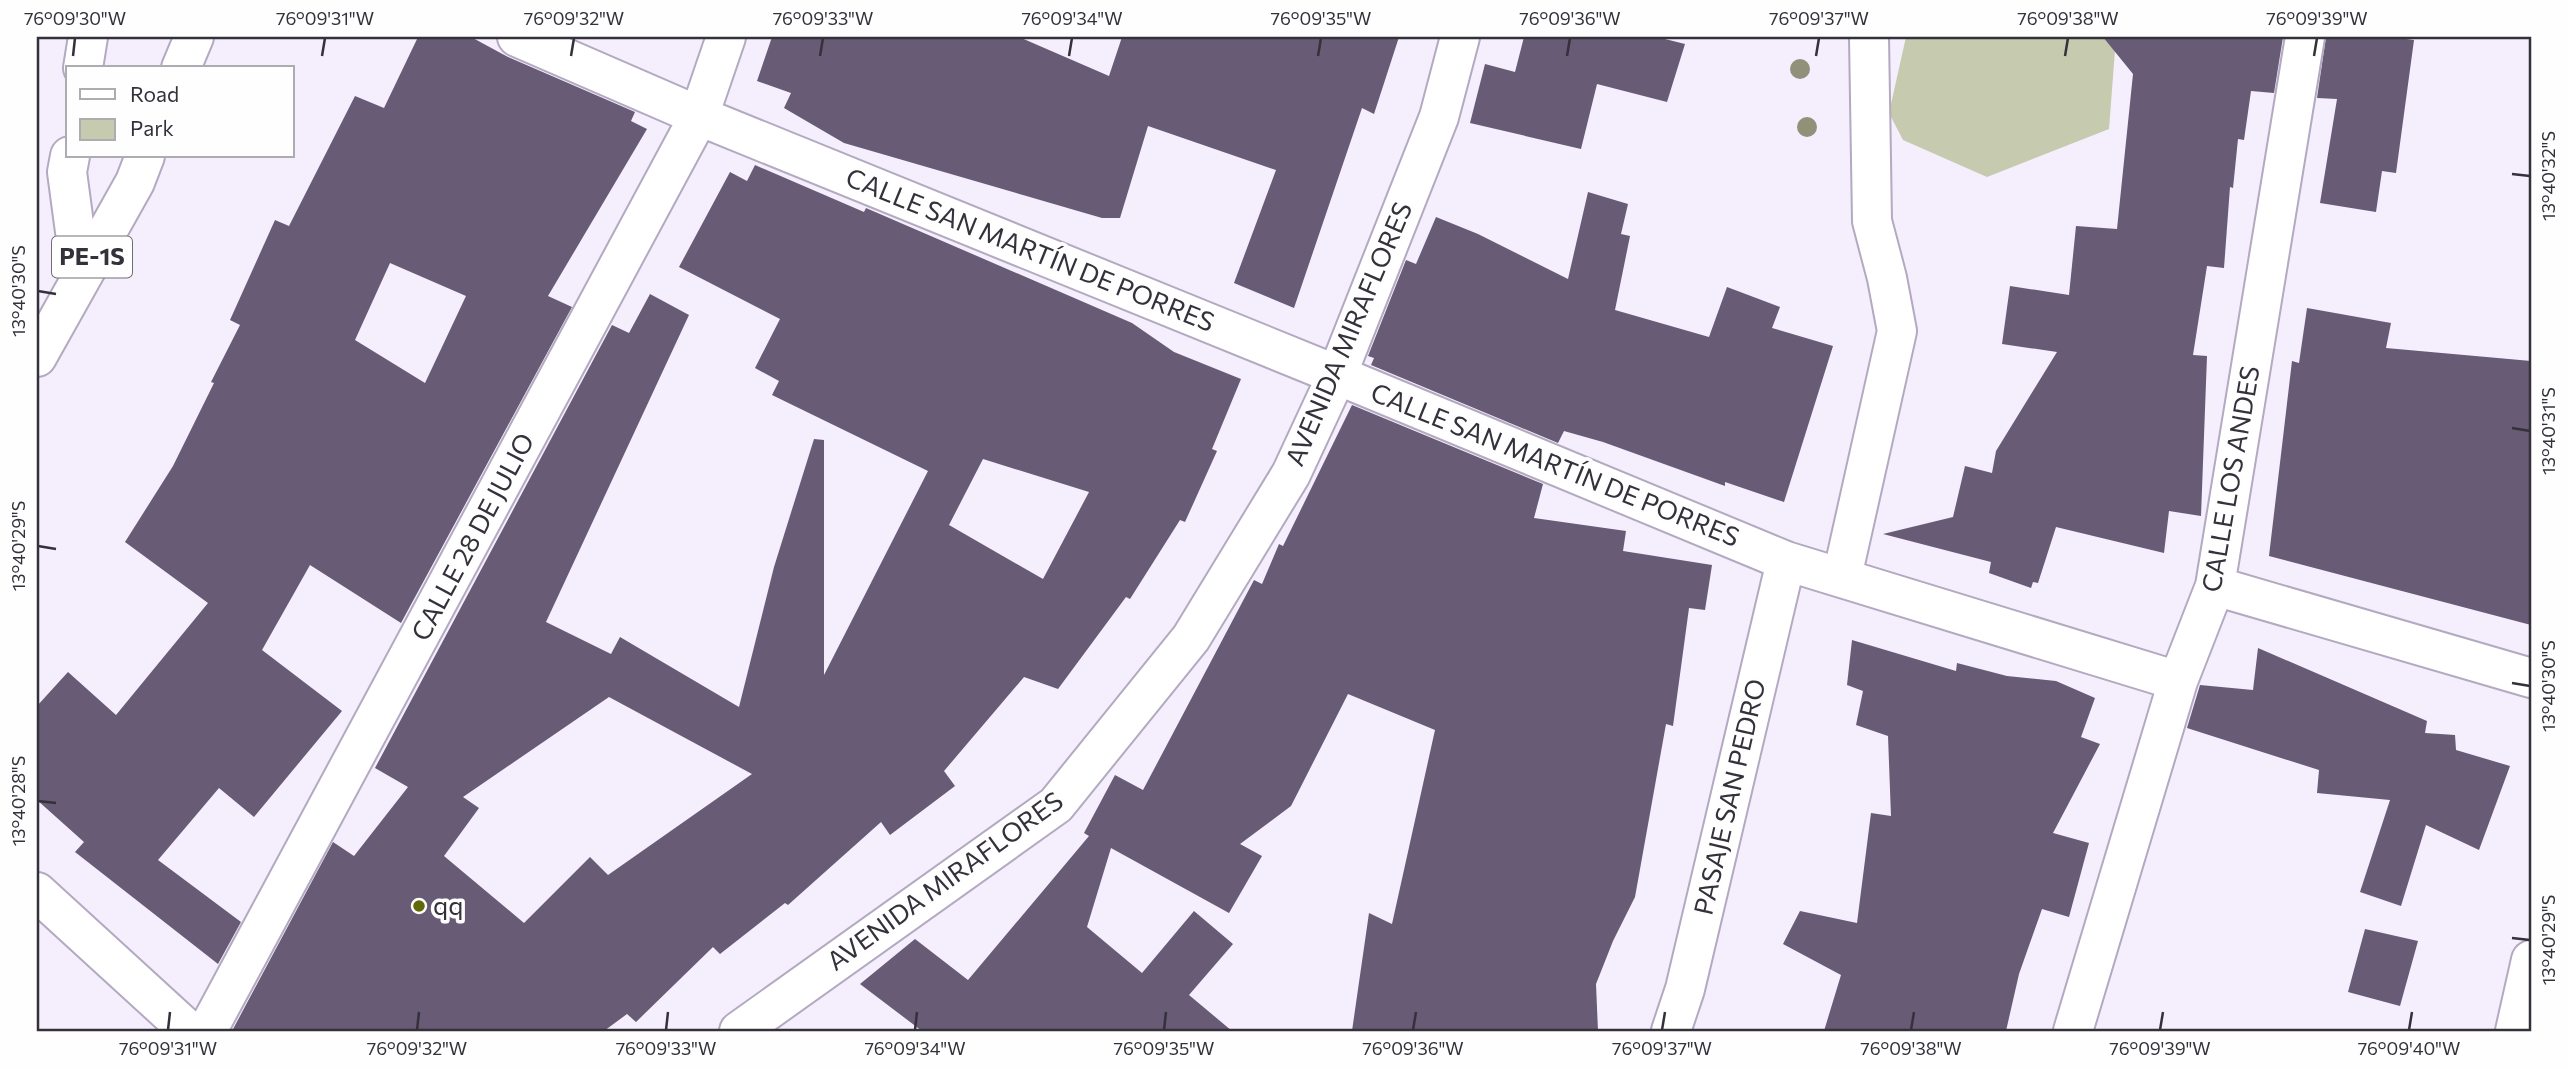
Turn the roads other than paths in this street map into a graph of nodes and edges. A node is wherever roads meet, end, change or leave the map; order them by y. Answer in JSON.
{"nodes":[{"id":1,"x":88,"y":37,"type":"edge"},
{"id":2,"x":194,"y":37,"type":"edge"},
{"id":3,"x":517,"y":37,"type":"edge"},
{"id":4,"x":726,"y":37,"type":"edge"},
{"id":5,"x":1460,"y":37,"type":"edge"},
{"id":6,"x":1869,"y":37,"type":"edge"},
{"id":7,"x":2305,"y":37,"type":"edge"},
{"id":8,"x":83,"y":66,"type":"edge"},
{"id":9,"x":182,"y":66,"type":"edge"},
{"id":10,"x":699,"y":116,"type":"junction"},
{"id":11,"x":70,"y":158,"type":"edge"},
{"id":12,"x":144,"y":158,"type":"edge"},
{"id":13,"x":82,"y":276,"type":"junction"},
{"id":14,"x":37,"y":356,"type":"edge"},
{"id":15,"x":1337,"y":375,"type":"junction"},
{"id":16,"x":1786,"y":561,"type":"junction"},
{"id":17,"x":1842,"y":577,"type":"junction"},
{"id":18,"x":2216,"y":586,"type":"junction"},
{"id":19,"x":2531,"y":678,"type":"edge"},
{"id":20,"x":2178,"y":681,"type":"junction"},
{"id":21,"x":37,"y":892,"type":"edge"},
{"id":22,"x":2531,"y":960,"type":"edge"},
{"id":23,"x":189,"y":1031,"type":"edge"},
{"id":24,"x":207,"y":1031,"type":"edge"},
{"id":25,"x":739,"y":1031,"type":"edge"},
{"id":26,"x":1671,"y":1031,"type":"edge"},
{"id":27,"x":2073,"y":1031,"type":"edge"},
{"id":28,"x":2515,"y":1031,"type":"edge"}],
"edges":[{"from":1,"to":8,"type":"main road"},
{"from":2,"to":9,"type":"main road"},
{"from":3,"to":10,"type":"main road","name":"CALLE SAN MARTÍN DE PORRES"},
{"from":4,"to":10,"type":"main road","name":"CALLE 28 DE JULIO"},
{"from":5,"to":15,"type":"main road","name":"AVENIDA MIRAFLORES"},
{"from":6,"to":17,"type":"main road"},
{"from":7,"to":18,"type":"main road","name":"CALLE LOS ANDES"},
{"from":10,"to":15,"type":"main road","name":"CALLE SAN MARTÍN DE PORRES"},
{"from":10,"to":24,"type":"main road","name":"CALLE 28 DE JULIO"},
{"from":11,"to":13,"type":"main road"},
{"from":12,"to":13,"type":"main road","number":"PE-1S"},
{"from":13,"to":14,"type":"main road","number":"PE-1S"},
{"from":15,"to":16,"type":"main road","name":"CALLE SAN MARTÍN DE PORRES"},
{"from":15,"to":25,"type":"main road","name":"AVENIDA MIRAFLORES"},
{"from":16,"to":17,"type":"main road","name":"CALLE SAN MARTÍN DE PORRES"},
{"from":16,"to":26,"type":"main road","name":"PASAJE SAN PEDRO"},
{"from":17,"to":20,"type":"main road","name":"CALLE SAN MARTÍN DE PORRES"},
{"from":18,"to":19,"type":"main road"},
{"from":18,"to":20,"type":"main road","name":"CALLE LOS ANDES"},
{"from":20,"to":27,"type":"main road","name":"CALLE LOS ANDES"},
{"from":21,"to":23,"type":"main road"},
{"from":22,"to":28,"type":"main road"}]}
